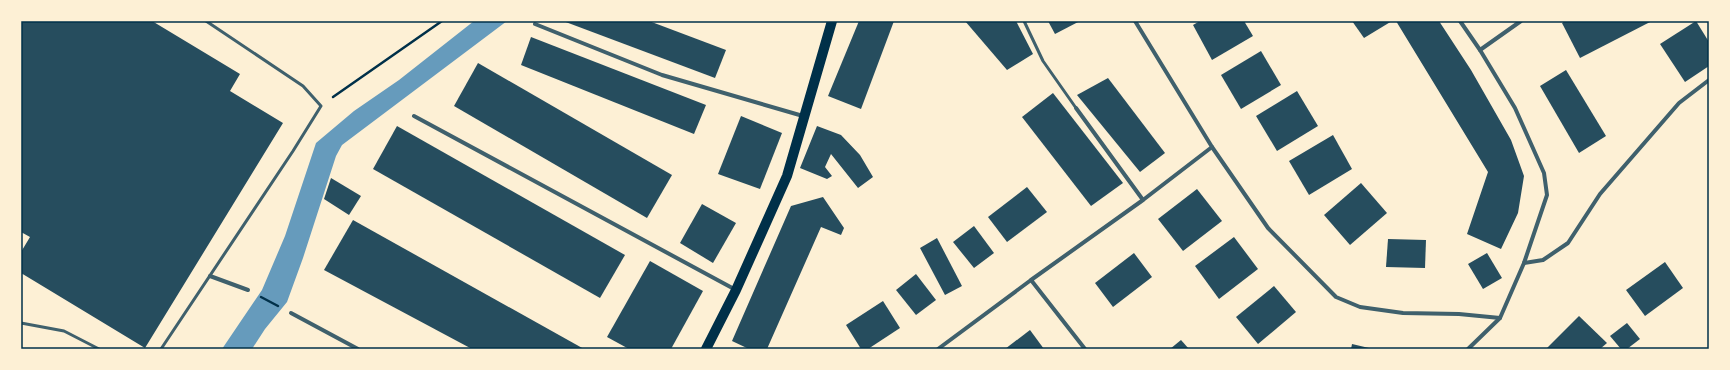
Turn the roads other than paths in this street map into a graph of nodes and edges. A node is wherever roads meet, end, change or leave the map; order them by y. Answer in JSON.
{"nodes":[{"id":1,"x":206,"y":21,"type":"edge"},
{"id":2,"x":832,"y":21,"type":"edge"},
{"id":3,"x":1024,"y":21,"type":"edge"},
{"id":4,"x":1135,"y":21,"type":"edge"},
{"id":5,"x":1460,"y":21,"type":"edge"},
{"id":6,"x":1521,"y":21,"type":"edge"},
{"id":7,"x":535,"y":24,"type":"dead end"},
{"id":8,"x":1480,"y":50,"type":"junction"},
{"id":9,"x":1709,"y":80,"type":"edge"},
{"id":10,"x":1076,"y":108,"type":"joint"},
{"id":11,"x":414,"y":116,"type":"dead end"},
{"id":12,"x":805,"y":117,"type":"junction"},
{"id":13,"x":1212,"y":147,"type":"junction"},
{"id":14,"x":1143,"y":200,"type":"junction"},
{"id":15,"x":1524,"y":263,"type":"junction"},
{"id":16,"x":210,"y":276,"type":"junction"},
{"id":17,"x":1032,"y":280,"type":"junction"},
{"id":18,"x":248,"y":290,"type":"road end"},
{"id":19,"x":736,"y":290,"type":"junction"},
{"id":20,"x":291,"y":313,"type":"road end"},
{"id":21,"x":1500,"y":318,"type":"junction"},
{"id":22,"x":21,"y":323,"type":"edge"},
{"id":23,"x":99,"y":349,"type":"edge"},
{"id":24,"x":161,"y":349,"type":"edge"},
{"id":25,"x":358,"y":349,"type":"edge"},
{"id":26,"x":706,"y":349,"type":"edge"},
{"id":27,"x":938,"y":349,"type":"edge"},
{"id":28,"x":1086,"y":349,"type":"edge"},
{"id":29,"x":1468,"y":349,"type":"edge"}],
"edges":[{"from":1,"to":16,"type":"lane"},
{"from":2,"to":12,"type":"main road"},
{"from":3,"to":10,"type":"lane"},
{"from":4,"to":13,"type":"street"},
{"from":5,"to":8,"type":"street"},
{"from":6,"to":8,"type":"street"},
{"from":7,"to":12,"type":"street"},
{"from":8,"to":15,"type":"street"},
{"from":9,"to":15,"type":"street"},
{"from":10,"to":14,"type":"street"},
{"from":11,"to":19,"type":"street"},
{"from":12,"to":19,"type":"main road"},
{"from":13,"to":14,"type":"street"},
{"from":13,"to":21,"type":"street"},
{"from":14,"to":17,"type":"street"},
{"from":15,"to":21,"type":"street"},
{"from":16,"to":18,"type":"street"},
{"from":16,"to":24,"type":"lane"},
{"from":17,"to":27,"type":"street"},
{"from":17,"to":28,"type":"street"},
{"from":19,"to":26,"type":"main road"},
{"from":20,"to":25,"type":"street"},
{"from":21,"to":29,"type":"street"},
{"from":22,"to":23,"type":"lane"}]}
